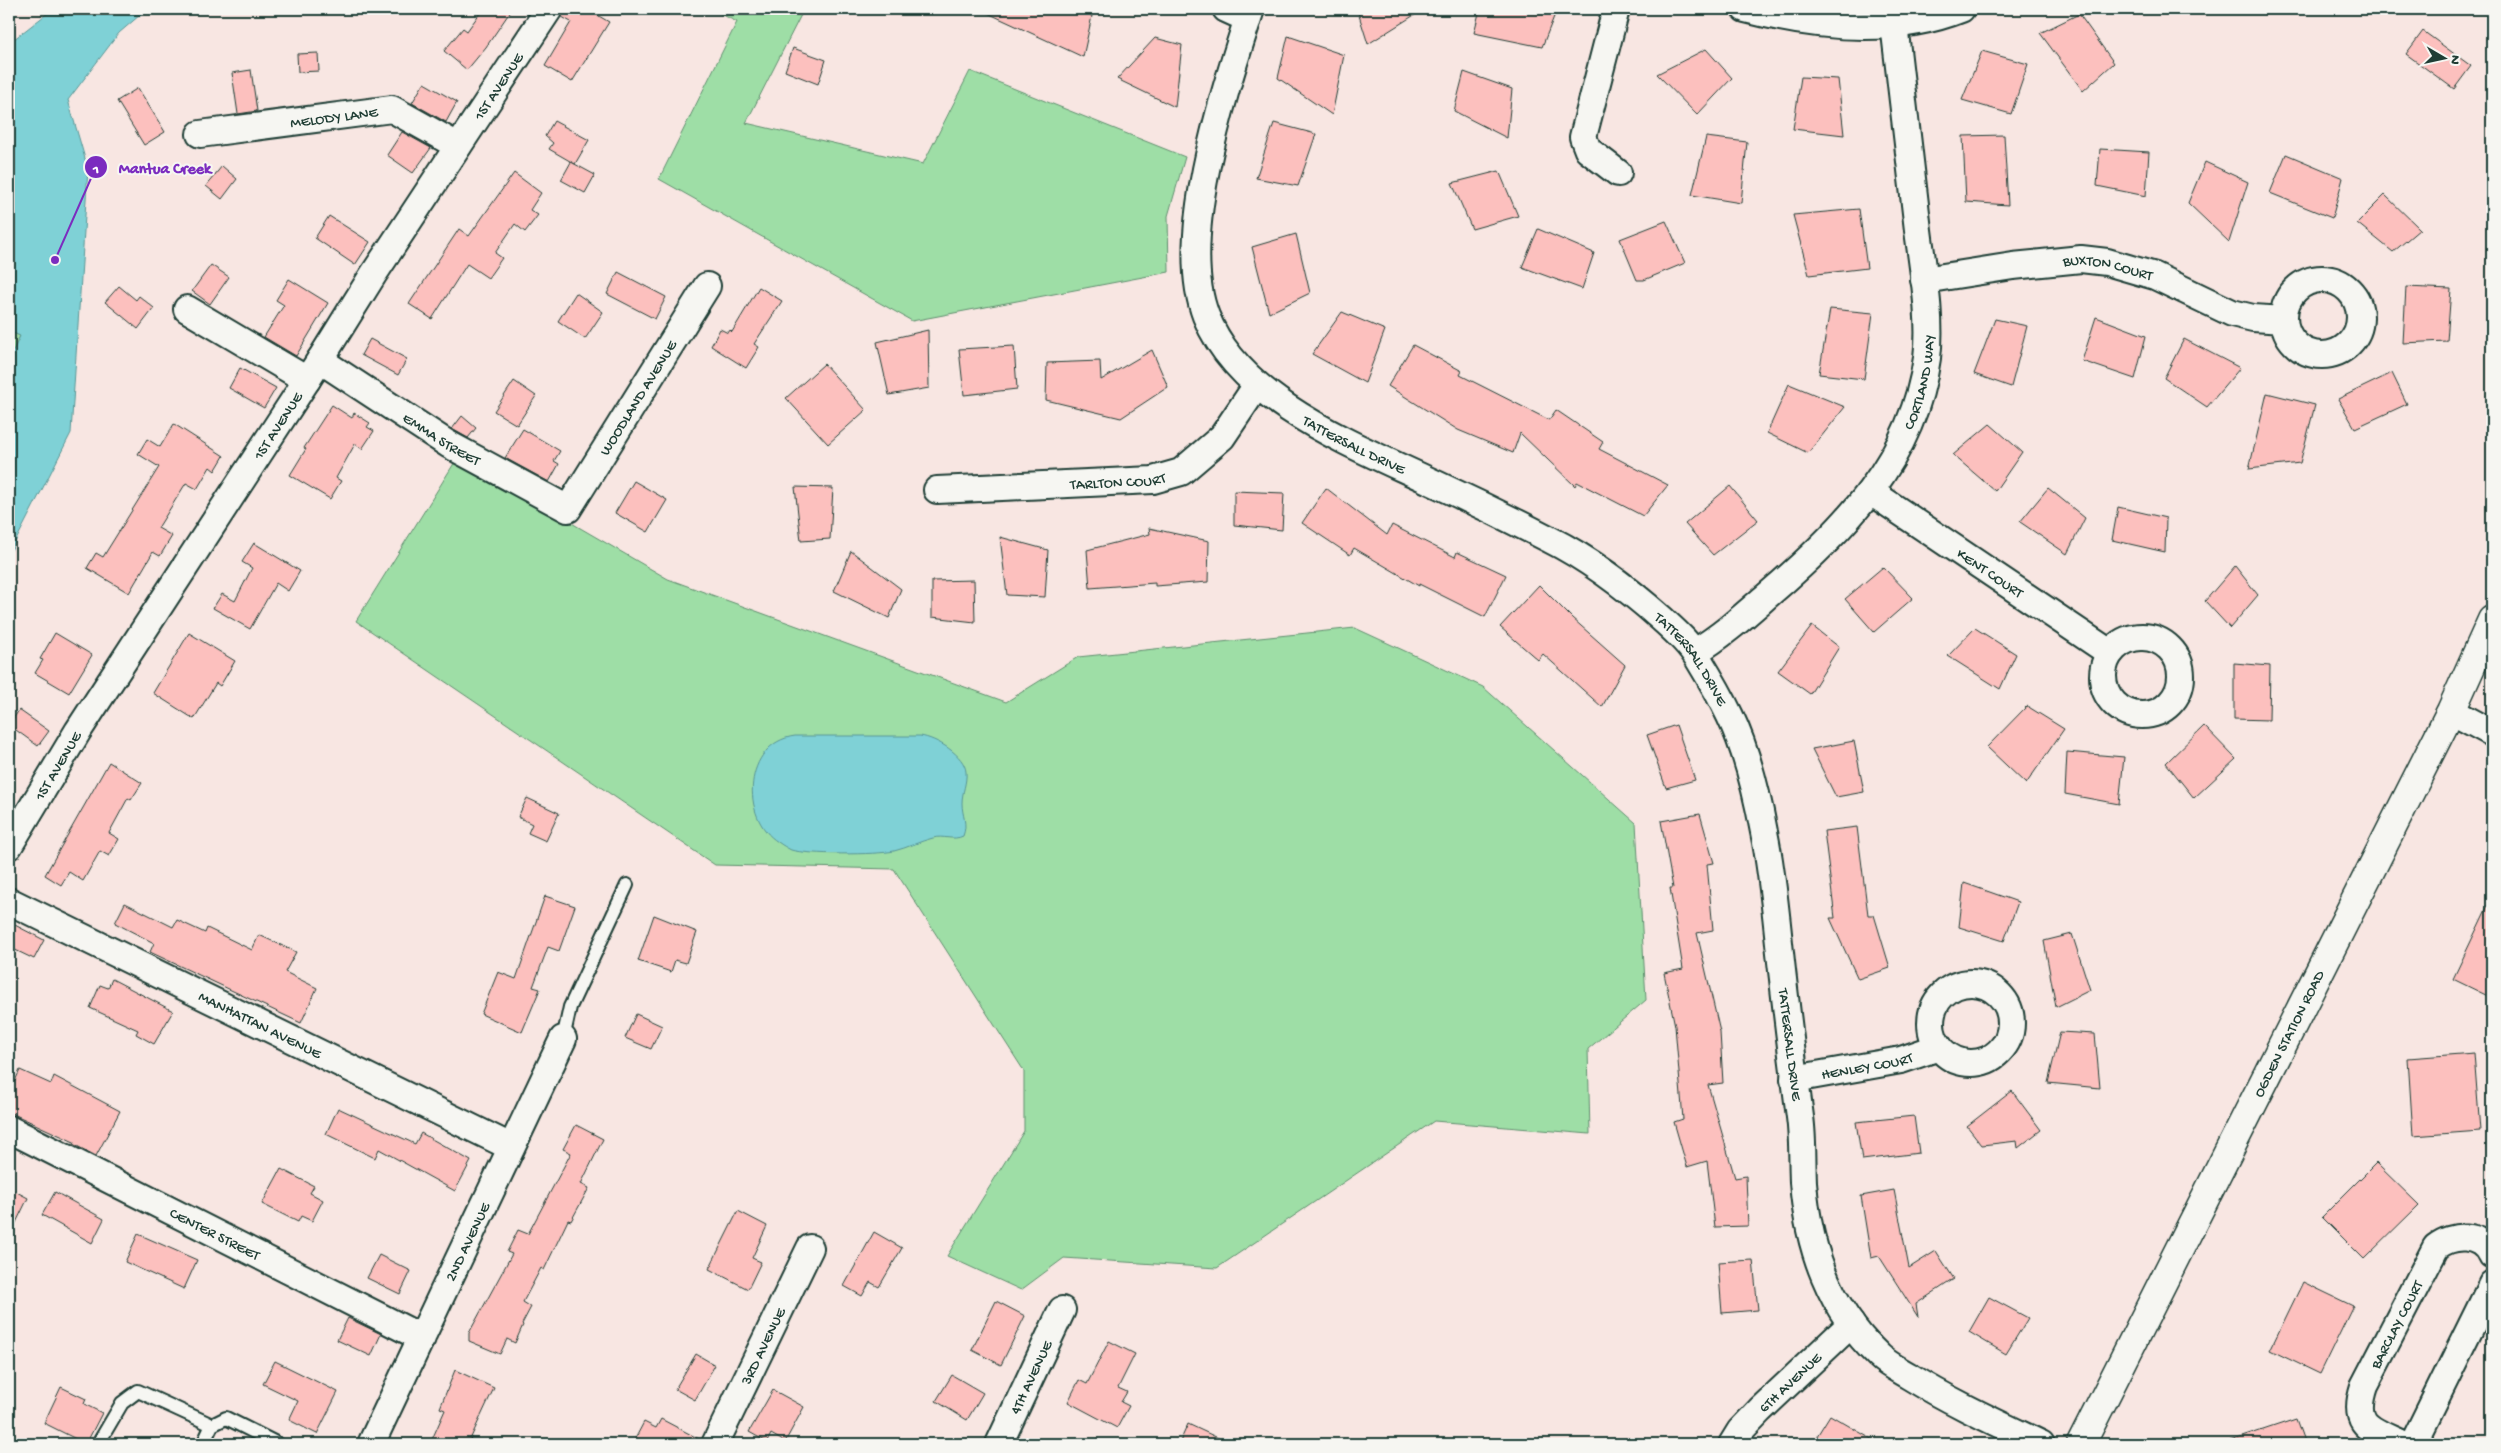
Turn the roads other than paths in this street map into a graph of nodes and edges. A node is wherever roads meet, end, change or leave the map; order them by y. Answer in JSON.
{"nodes":[{"id":1,"x":549,"y":9,"type":"edge"},
{"id":2,"x":1616,"y":9,"type":"edge"},
{"id":3,"x":1745,"y":9,"type":"edge"},
{"id":4,"x":1961,"y":9,"type":"edge"},
{"id":5,"x":1242,"y":12,"type":"edge"},
{"id":6,"x":1894,"y":24,"type":"junction"},
{"id":7,"x":200,"y":134,"type":"dead end"},
{"id":8,"x":458,"y":146,"type":"junction"},
{"id":9,"x":1618,"y":173,"type":"dead end"},
{"id":10,"x":1924,"y":280,"type":"junction"},
{"id":11,"x":707,"y":286,"type":"dead end"},
{"id":12,"x":187,"y":309,"type":"dead end"},
{"id":13,"x":2284,"y":320,"type":"dead end"},
{"id":14,"x":313,"y":370,"type":"junction"},
{"id":15,"x":1256,"y":385,"type":"junction"},
{"id":16,"x":937,"y":490,"type":"dead end"},
{"id":17,"x":1871,"y":492,"type":"junction"},
{"id":18,"x":568,"y":509,"type":"joint"},
{"id":19,"x":2492,"y":620,"type":"edge"},
{"id":20,"x":1695,"y":652,"type":"junction"},
{"id":21,"x":2110,"y":654,"type":"dead end"},
{"id":22,"x":2451,"y":711,"type":"junction"},
{"id":23,"x":2492,"y":733,"type":"edge"},
{"id":24,"x":9,"y":846,"type":"edge"},
{"id":25,"x":627,"y":885,"type":"dead end"},
{"id":26,"x":9,"y":901,"type":"edge"},
{"id":27,"x":564,"y":1039,"type":"joint"},
{"id":28,"x":1939,"y":1047,"type":"dead end"},
{"id":29,"x":1794,"y":1079,"type":"junction"},
{"id":30,"x":9,"y":1129,"type":"edge"},
{"id":31,"x":511,"y":1147,"type":"junction"},
{"id":32,"x":810,"y":1248,"type":"dead end"},
{"id":33,"x":2492,"y":1256,"type":"edge"},
{"id":34,"x":2492,"y":1284,"type":"edge"},
{"id":35,"x":1062,"y":1310,"type":"dead end"},
{"id":36,"x":1851,"y":1324,"type":"junction"},
{"id":37,"x":422,"y":1338,"type":"junction"},
{"id":38,"x":212,"y":1425,"type":"junction"},
{"id":39,"x":98,"y":1444,"type":"edge"},
{"id":40,"x":203,"y":1444,"type":"edge"},
{"id":41,"x":278,"y":1444,"type":"edge"},
{"id":42,"x":371,"y":1444,"type":"edge"},
{"id":43,"x":715,"y":1444,"type":"edge"},
{"id":44,"x":999,"y":1444,"type":"edge"},
{"id":45,"x":1732,"y":1444,"type":"edge"},
{"id":46,"x":2041,"y":1444,"type":"edge"},
{"id":47,"x":2081,"y":1444,"type":"edge"},
{"id":48,"x":2402,"y":1444,"type":"edge"},
{"id":49,"x":2413,"y":1444,"type":"edge"}],
"edges":[{"from":1,"to":8,"type":"street","name":"1ST AVENUE"},
{"from":2,"to":9,"type":"street"},
{"from":3,"to":6,"type":"street"},
{"from":4,"to":6,"type":"street"},
{"from":5,"to":15,"type":"street","name":"TATTERSALL DRIVE"},
{"from":6,"to":10,"type":"street","name":"CORTLAND WAY"},
{"from":7,"to":8,"type":"street","name":"MELODY LANE"},
{"from":8,"to":14,"type":"street","name":"1ST AVENUE"},
{"from":10,"to":13,"type":"street","name":"BUXTON COURT"},
{"from":10,"to":17,"type":"street","name":"CORTLAND WAY"},
{"from":11,"to":18,"type":"street","name":"WOODLAND AVENUE"},
{"from":12,"to":14,"type":"street","name":"EMMA STREET"},
{"from":14,"to":18,"type":"street","name":"EMMA STREET"},
{"from":14,"to":24,"type":"street","name":"1ST AVENUE"},
{"from":15,"to":16,"type":"street","name":"TARLTON COURT"},
{"from":15,"to":20,"type":"street","name":"TATTERSALL DRIVE"},
{"from":17,"to":20,"type":"street","name":"CORTLAND WAY"},
{"from":17,"to":21,"type":"street","name":"KENT COURT"},
{"from":19,"to":22,"type":"street","name":"OGDEN STATION ROAD"},
{"from":20,"to":29,"type":"street","name":"TATTERSALL DRIVE"},
{"from":22,"to":23,"type":"street"},
{"from":22,"to":47,"type":"street","name":"OGDEN STATION ROAD"},
{"from":25,"to":27,"type":"lane"},
{"from":26,"to":31,"type":"street","name":"MANHATTAN AVENUE"},
{"from":27,"to":31,"type":"street","name":"2ND AVENUE"},
{"from":28,"to":29,"type":"street","name":"HENLEY COURT"},
{"from":29,"to":36,"type":"street","name":"TATTERSALL DRIVE"},
{"from":30,"to":37,"type":"street","name":"CENTER STREET"},
{"from":31,"to":37,"type":"street","name":"2ND AVENUE"},
{"from":32,"to":43,"type":"street","name":"3RD AVENUE"},
{"from":33,"to":48,"type":"street","name":"BARCLAY COURT"},
{"from":34,"to":49,"type":"street"},
{"from":35,"to":44,"type":"street","name":"4TH AVENUE"},
{"from":36,"to":45,"type":"street","name":"6TH AVENUE"},
{"from":36,"to":46,"type":"street","name":"TATTERSALL DRIVE"},
{"from":37,"to":42,"type":"street","name":"2ND AVENUE"},
{"from":38,"to":39,"type":"lane"},
{"from":38,"to":40,"type":"lane"},
{"from":38,"to":41,"type":"lane"}]}
